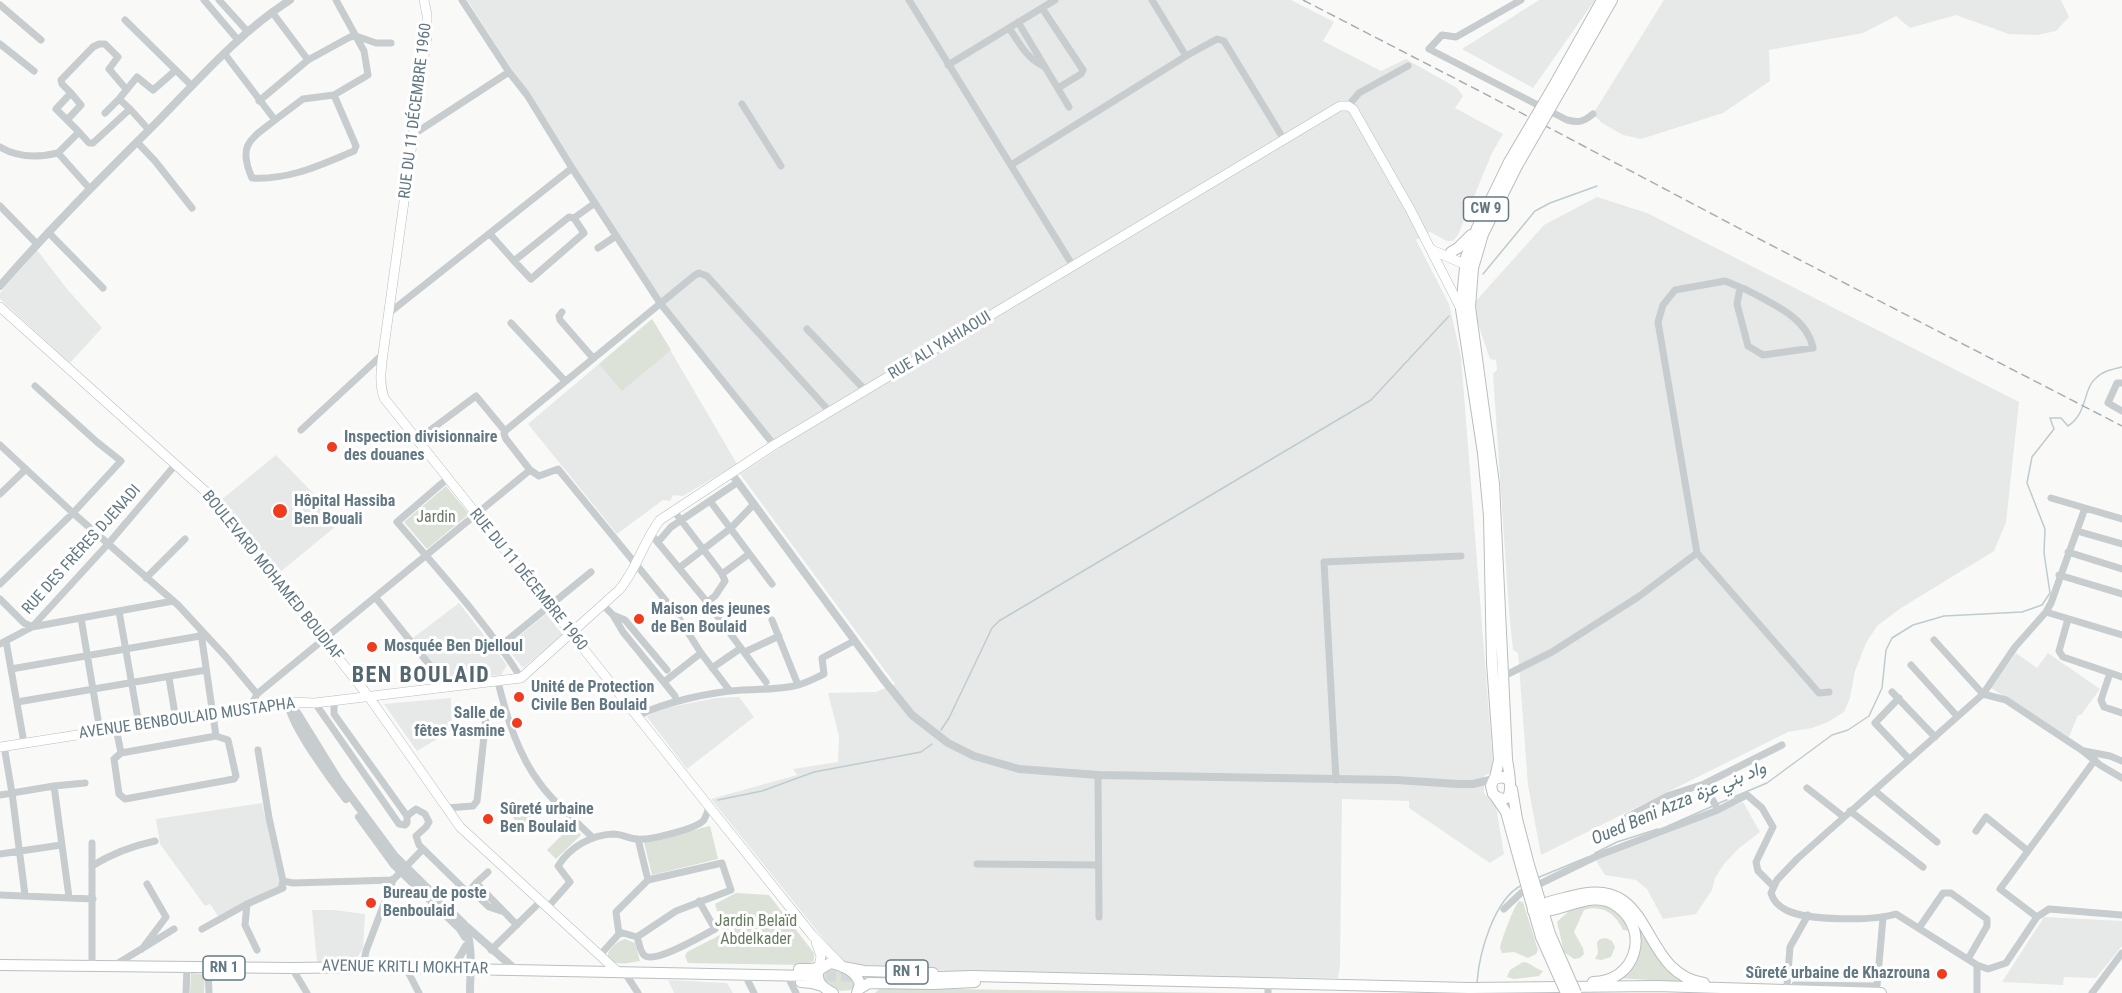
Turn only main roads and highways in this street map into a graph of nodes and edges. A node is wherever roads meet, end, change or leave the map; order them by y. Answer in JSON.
{"nodes":[{"id":1,"x":424,"y":0,"type":"edge"},
{"id":2,"x":1602,"y":0,"type":"edge"},
{"id":3,"x":1612,"y":0,"type":"edge"},
{"id":4,"x":1559,"y":84,"type":"junction"},
{"id":5,"x":1513,"y":164,"type":"junction"},
{"id":6,"x":1477,"y":228,"type":"junction"},
{"id":7,"x":1432,"y":250,"type":"junction"},
{"id":8,"x":1451,"y":252,"type":"junction"},
{"id":9,"x":1469,"y":263,"type":"junction"},
{"id":10,"x":0,"y":307,"type":"edge"},
{"id":11,"x":1461,"y":309,"type":"junction"},
{"id":12,"x":572,"y":633,"type":"junction"},
{"id":13,"x":369,"y":697,"type":"junction"},
{"id":14,"x":2,"y":746,"type":"edge"},
{"id":15,"x":1495,"y":778,"type":"junction"},
{"id":16,"x":1511,"y":785,"type":"junction"},
{"id":17,"x":1494,"y":795,"type":"junction"},
{"id":18,"x":1525,"y":867,"type":"junction"},
{"id":19,"x":1561,"y":907,"type":"junction"},
{"id":20,"x":1539,"y":909,"type":"junction"},
{"id":21,"x":812,"y":934,"type":"junction"},
{"id":22,"x":1545,"y":935,"type":"junction"},
{"id":23,"x":0,"y":965,"type":"edge"},
{"id":24,"x":843,"y":967,"type":"junction"},
{"id":25,"x":817,"y":971,"type":"junction"},
{"id":26,"x":621,"y":972,"type":"junction"},
{"id":27,"x":705,"y":973,"type":"junction"},
{"id":28,"x":974,"y":979,"type":"junction"},
{"id":29,"x":877,"y":980,"type":"junction"},
{"id":30,"x":822,"y":986,"type":"junction"},
{"id":31,"x":1577,"y":989,"type":"edge"},
{"id":32,"x":1738,"y":989,"type":"junction"},
{"id":33,"x":1268,"y":991,"type":"edge"},
{"id":34,"x":859,"y":992,"type":"edge"},
{"id":35,"x":833,"y":993,"type":"edge"},
{"id":36,"x":871,"y":993,"type":"edge"},
{"id":37,"x":1413,"y":993,"type":"edge"},
{"id":38,"x":1566,"y":993,"type":"edge"},
{"id":39,"x":1881,"y":993,"type":"edge"}],
"edges":[{"from":1,"to":12,"type":"main road","name":"RUE DU 11 DÉCEMBRE 1960"},
{"from":2,"to":4,"type":"main road","number":"CW 9"},
{"from":3,"to":4,"type":"main road","number":"CW 9"},
{"from":4,"to":5,"type":"main road","number":"CW 9","bridge":true},
{"from":5,"to":6,"type":"main road","number":"CW 9"},
{"from":5,"to":9,"type":"main road"},
{"from":6,"to":8,"type":"main road"},
{"from":6,"to":9,"type":"main road","number":"CW 9"},
{"from":7,"to":8,"type":"main road"},
{"from":7,"to":9,"type":"main road"},
{"from":7,"to":11,"type":"main road"},
{"from":7,"to":12,"type":"main road","name":"RUE ALI YAHIAOUI"},
{"from":8,"to":9,"type":"main road"},
{"from":9,"to":11,"type":"main road"},
{"from":9,"to":16,"type":"main road"},
{"from":10,"to":13,"type":"main road","name":"BOULEVARD MOHAMED BOUDIAF"},
{"from":11,"to":15,"type":"main road"},
{"from":12,"to":13,"type":"main road","name":"AVENUE BENBOULAID MUSTAPHA"},
{"from":12,"to":21,"type":"main road","name":"RUE DU 11 DÉCEMBRE 1960"},
{"from":13,"to":14,"type":"main road","name":"AVENUE BENBOULAID MUSTAPHA"},
{"from":13,"to":26,"type":"main road","name":"BOULEVARD MOHAMED BOUDIAF"},
{"from":15,"to":16,"type":"main road"},
{"from":15,"to":17,"type":"main road"},
{"from":16,"to":17,"type":"main road"},
{"from":16,"to":18,"type":"main road"},
{"from":17,"to":18,"type":"main road"},
{"from":18,"to":20,"type":"main road","bridge":true},
{"from":19,"to":20,"type":"main road"},
{"from":19,"to":22,"type":"main road"},
{"from":19,"to":31,"type":"main road"},
{"from":20,"to":22,"type":"main road"},
{"from":20,"to":32,"type":"main road"},
{"from":21,"to":24,"type":"main road","name":"RUE DU 11 DÉCEMBRE 1960"},
{"from":21,"to":25,"type":"main road","name":"RUE DU 11 DÉCEMBRE 1960"},
{"from":22,"to":31,"type":"main road","bridge":true},
{"from":22,"to":38,"type":"main road","bridge":true},
{"from":23,"to":26,"type":"main road","name":"AVENUE KRITLI MOKHTAR","number":"RN 1"},
{"from":24,"to":25,"type":"main road"},
{"from":24,"to":28,"type":"main road","number":"RN 1"},
{"from":24,"to":34,"type":"main road"},
{"from":25,"to":27,"type":"main road","number":"RN 1"},
{"from":25,"to":30,"type":"main road"},
{"from":26,"to":27,"type":"main road","name":"AVENUE KRITLI MOKHTAR","number":"RN 1"},
{"from":27,"to":30,"type":"main road","number":"RN 1"},
{"from":28,"to":29,"type":"main road","number":"RN 1"},
{"from":28,"to":29,"type":"main road","number":"RN 1"},
{"from":28,"to":31,"type":"main road","number":"RN 1"},
{"from":28,"to":33,"type":"main road","number":"RN 1"},
{"from":29,"to":34,"type":"main road","number":"RN 1"},
{"from":29,"to":36,"type":"main road"},
{"from":30,"to":35,"type":"main road"},
{"from":31,"to":32,"type":"main road","number":"RN 1"},
{"from":32,"to":39,"type":"main road","number":"RN 1"},
{"from":33,"to":37,"type":"main road","number":"RN 1"}]}
